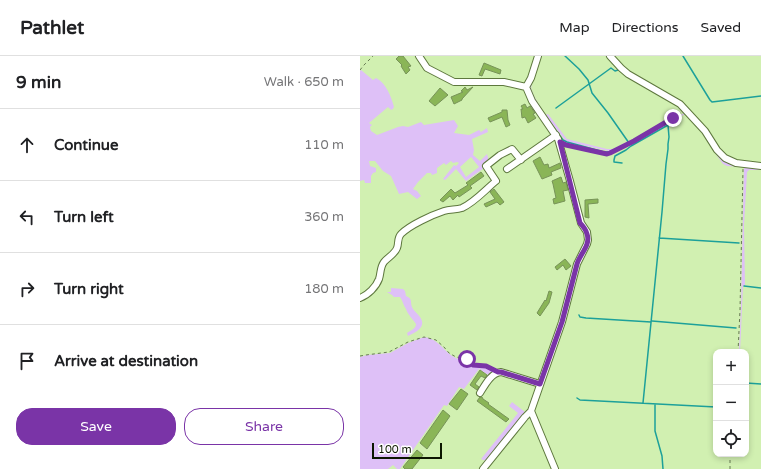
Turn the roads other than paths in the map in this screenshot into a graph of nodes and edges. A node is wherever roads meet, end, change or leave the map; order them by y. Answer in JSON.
{"nodes":[{"id":1,"x":419,"y":56,"type":"edge"},
{"id":2,"x":538,"y":56,"type":"edge"},
{"id":3,"x":610,"y":56,"type":"edge"},
{"id":4,"x":526,"y":87,"type":"junction"},
{"id":5,"x":556,"y":135,"type":"junction"},
{"id":6,"x":521,"y":160,"type":"junction"},
{"id":7,"x":761,"y":166,"type":"edge"},
{"id":8,"x":507,"y":170,"type":"dead end"},
{"id":9,"x":360,"y":298,"type":"edge"},
{"id":10,"x":540,"y":384,"type":"junction"},
{"id":11,"x":480,"y":393,"type":"dead end"},
{"id":12,"x":531,"y":411,"type":"junction"},
{"id":13,"x":483,"y":469,"type":"edge"},
{"id":14,"x":556,"y":469,"type":"edge"}],
"edges":[{"from":1,"to":4,"type":"street"},
{"from":2,"to":4,"type":"street"},
{"from":3,"to":7,"type":"street"},
{"from":4,"to":5,"type":"street"},
{"from":5,"to":6,"type":"street"},
{"from":5,"to":10,"type":"street"},
{"from":6,"to":8,"type":"street"},
{"from":6,"to":9,"type":"street"},
{"from":10,"to":11,"type":"street"},
{"from":10,"to":12,"type":"street"},
{"from":12,"to":13,"type":"street"},
{"from":12,"to":14,"type":"street"}]}
